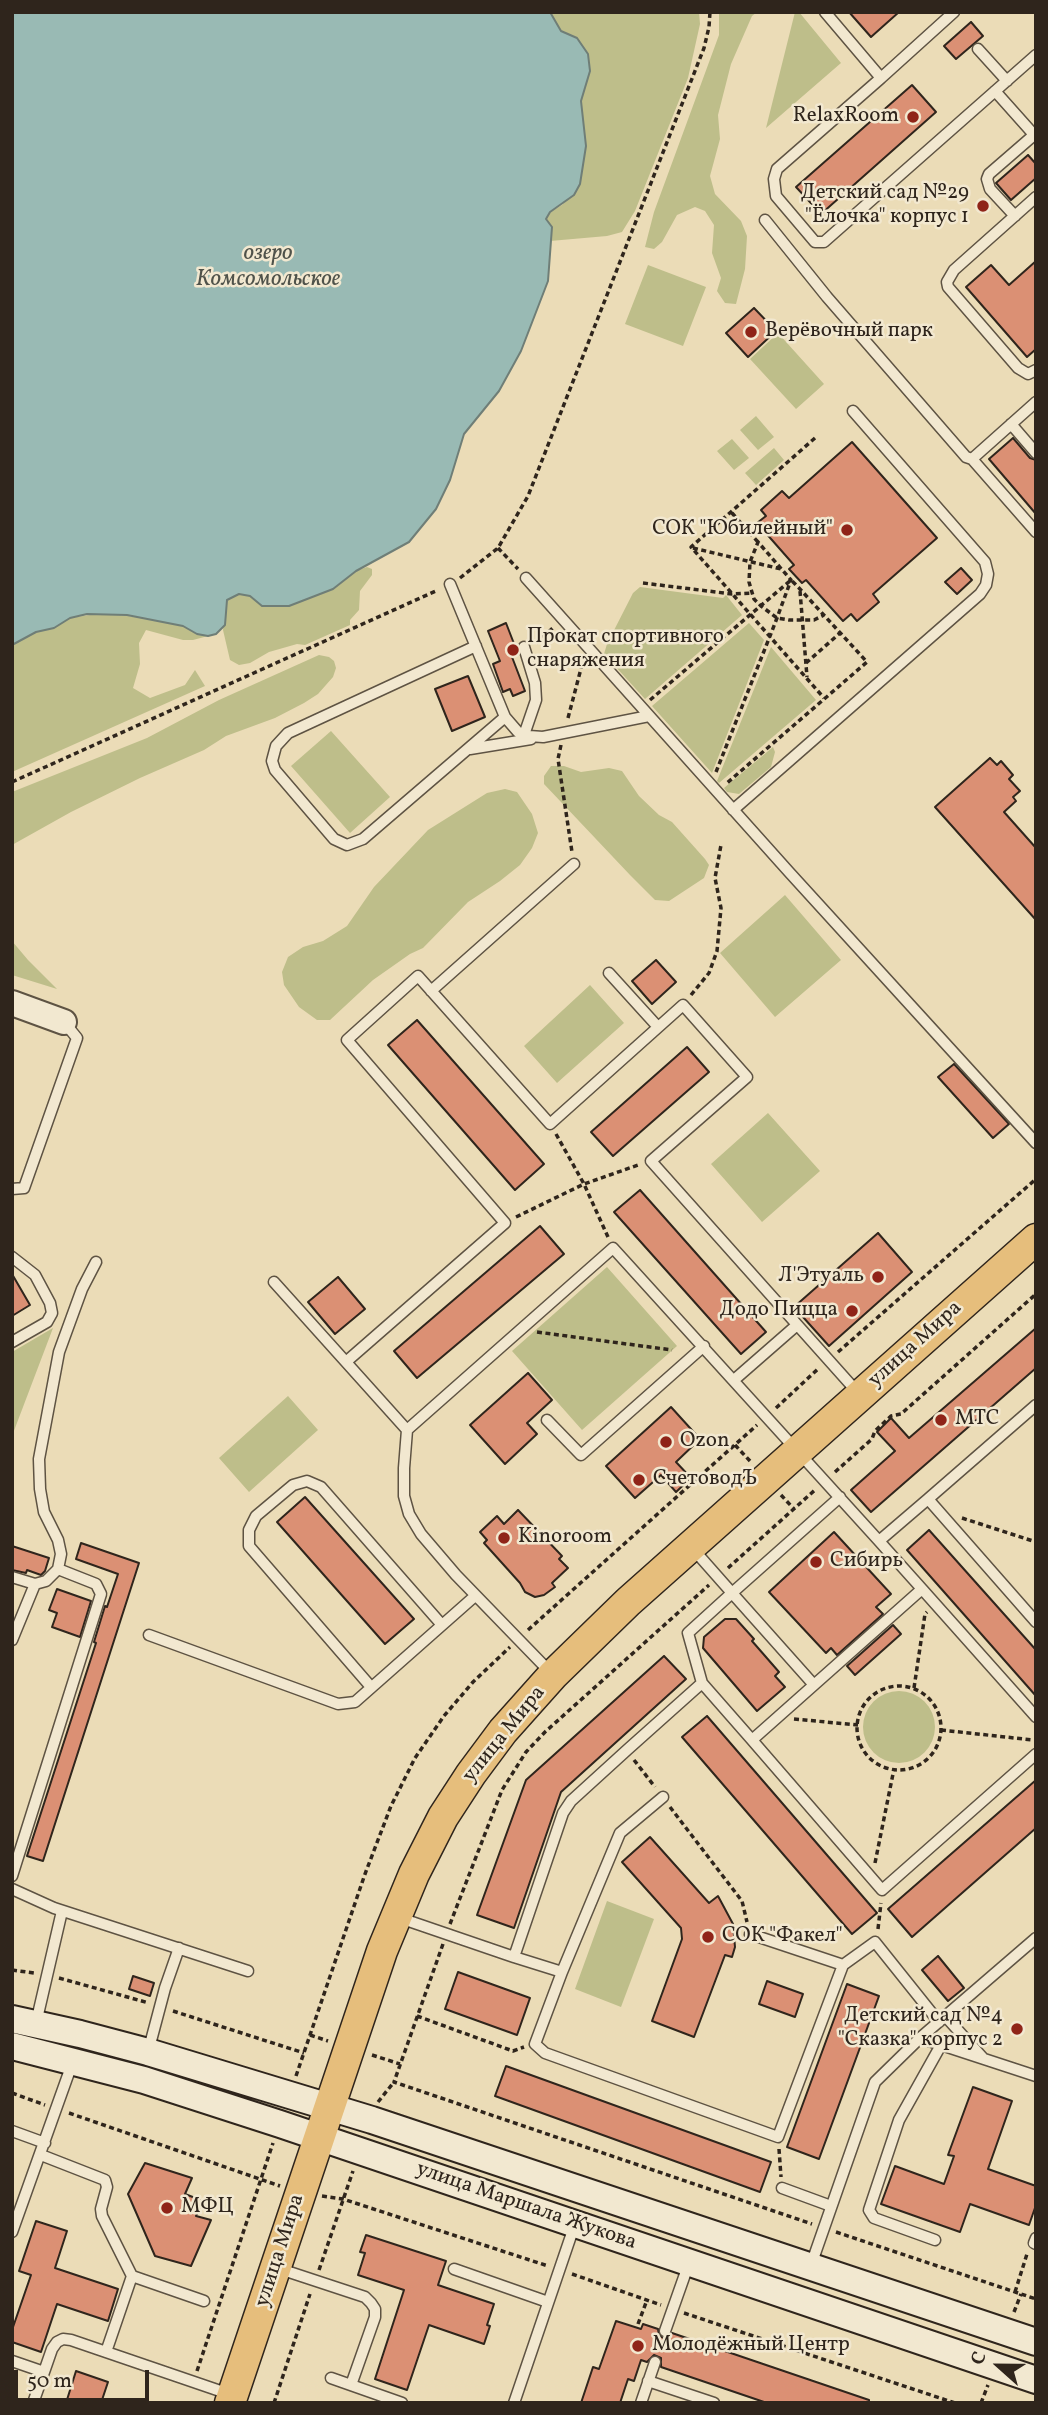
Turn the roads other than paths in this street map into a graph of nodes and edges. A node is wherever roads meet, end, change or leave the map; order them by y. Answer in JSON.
{"nodes":[{"id":1,"x":825,"y":12,"type":"edge"},
{"id":2,"x":954,"y":12,"type":"edge"},
{"id":3,"x":978,"y":49,"type":"dead end"},
{"id":4,"x":1036,"y":55,"type":"edge"},
{"id":5,"x":881,"y":78,"type":"junction"},
{"id":6,"x":1007,"y":81,"type":"junction"},
{"id":7,"x":995,"y":91,"type":"junction"},
{"id":8,"x":1035,"y":136,"type":"edge"},
{"id":9,"x":1036,"y":197,"type":"edge"},
{"id":10,"x":1015,"y":216,"type":"junction"},
{"id":11,"x":765,"y":220,"type":"dead end"},
{"id":12,"x":1036,"y":370,"type":"edge"},
{"id":13,"x":1036,"y":402,"type":"edge"},
{"id":14,"x":853,"y":411,"type":"dead end"},
{"id":15,"x":1011,"y":424,"type":"junction"},
{"id":16,"x":1036,"y":453,"type":"edge"},
{"id":17,"x":972,"y":459,"type":"junction"},
{"id":18,"x":1036,"y":532,"type":"edge"},
{"id":19,"x":527,"y":578,"type":"dead end"},
{"id":20,"x":450,"y":584,"type":"road end"},
{"id":21,"x":476,"y":646,"type":"junction"},
{"id":22,"x":525,"y":650,"type":"road end"},
{"id":23,"x":649,"y":716,"type":"junction"},
{"id":24,"x":505,"y":717,"type":"junction"},
{"id":25,"x":524,"y":734,"type":"junction"},
{"id":26,"x":542,"y":737,"type":"junction"},
{"id":27,"x":468,"y":749,"type":"junction"},
{"id":28,"x":733,"y":810,"type":"junction"},
{"id":29,"x":574,"y":864,"type":"road end"},
{"id":30,"x":609,"y":973,"type":"dead end"},
{"id":31,"x":431,"y":991,"type":"junction"},
{"id":32,"x":12,"y":1003,"type":"edge"},
{"id":33,"x":64,"y":1022,"type":"joint"},
{"id":34,"x":658,"y":1027,"type":"junction"},
{"id":35,"x":1036,"y":1143,"type":"edge"},
{"id":36,"x":12,"y":1189,"type":"edge"},
{"id":37,"x":1036,"y":1239,"type":"edge"},
{"id":38,"x":12,"y":1257,"type":"edge"},
{"id":39,"x":96,"y":1262,"type":"dead end"},
{"id":40,"x":274,"y":1282,"type":"dead end"},
{"id":41,"x":797,"y":1325,"type":"junction"},
{"id":42,"x":12,"y":1342,"type":"edge"},
{"id":43,"x":704,"y":1346,"type":"junction"},
{"id":44,"x":347,"y":1361,"type":"junction"},
{"id":45,"x":734,"y":1380,"type":"junction"},
{"id":46,"x":860,"y":1395,"type":"junction"},
{"id":47,"x":1036,"y":1405,"type":"edge"},
{"id":48,"x":547,"y":1420,"type":"dead end"},
{"id":49,"x":407,"y":1430,"type":"junction"},
{"id":50,"x":799,"y":1450,"type":"junction"},
{"id":51,"x":840,"y":1497,"type":"junction"},
{"id":52,"x":928,"y":1499,"type":"junction"},
{"id":53,"x":879,"y":1541,"type":"junction"},
{"id":54,"x":691,"y":1547,"type":"junction"},
{"id":55,"x":58,"y":1569,"type":"junction"},
{"id":56,"x":12,"y":1577,"type":"edge"},
{"id":57,"x":34,"y":1584,"type":"junction"},
{"id":58,"x":922,"y":1589,"type":"junction"},
{"id":59,"x":732,"y":1593,"type":"junction"},
{"id":60,"x":475,"y":1596,"type":"junction"},
{"id":61,"x":1036,"y":1622,"type":"edge"},
{"id":62,"x":442,"y":1625,"type":"junction"},
{"id":63,"x":149,"y":1635,"type":"dead end"},
{"id":64,"x":12,"y":1640,"type":"edge"},
{"id":65,"x":553,"y":1675,"type":"junction"},
{"id":66,"x":702,"y":1683,"type":"junction"},
{"id":67,"x":814,"y":1685,"type":"junction"},
{"id":68,"x":371,"y":1687,"type":"junction"},
{"id":69,"x":1036,"y":1717,"type":"edge"},
{"id":70,"x":752,"y":1740,"type":"junction"},
{"id":71,"x":1036,"y":1754,"type":"edge"},
{"id":72,"x":663,"y":1797,"type":"road end"},
{"id":73,"x":12,"y":1876,"type":"edge"},
{"id":74,"x":12,"y":1889,"type":"edge"},
{"id":75,"x":62,"y":1911,"type":"junction"},
{"id":76,"x":396,"y":1917,"type":"junction"},
{"id":77,"x":750,"y":1934,"type":"road end"},
{"id":78,"x":1036,"y":1938,"type":"edge"},
{"id":79,"x":179,"y":1948,"type":"junction"},
{"id":80,"x":514,"y":1957,"type":"junction"},
{"id":81,"x":843,"y":1965,"type":"junction"},
{"id":82,"x":248,"y":1971,"type":"dead end"},
{"id":83,"x":562,"y":1972,"type":"junction"},
{"id":84,"x":943,"y":2020,"type":"junction"},
{"id":85,"x":24,"y":2021,"type":"edge"},
{"id":86,"x":80,"y":2034,"type":"junction"},
{"id":87,"x":920,"y":2038,"type":"junction"},
{"id":88,"x":941,"y":2045,"type":"junction"},
{"id":89,"x":12,"y":2046,"type":"edge"},
{"id":90,"x":148,"y":2052,"type":"junction"},
{"id":91,"x":983,"y":2059,"type":"junction"},
{"id":92,"x":73,"y":2060,"type":"junction"},
{"id":93,"x":1036,"y":2076,"type":"edge"},
{"id":94,"x":329,"y":2106,"type":"junction"},
{"id":95,"x":12,"y":2131,"type":"edge"},
{"id":96,"x":319,"y":2137,"type":"junction"},
{"id":97,"x":45,"y":2143,"type":"junction"},
{"id":98,"x":41,"y":2155,"type":"junction"},
{"id":99,"x":782,"y":2188,"type":"road end"},
{"id":100,"x":831,"y":2206,"type":"junction"},
{"id":101,"x":575,"y":2224,"type":"junction"},
{"id":102,"x":12,"y":2232,"type":"edge"},
{"id":103,"x":935,"y":2240,"type":"dead end"},
{"id":104,"x":750,"y":2245,"type":"junction"},
{"id":105,"x":689,"y":2262,"type":"junction"},
{"id":106,"x":811,"y":2265,"type":"junction"},
{"id":107,"x":275,"y":2267,"type":"junction"},
{"id":108,"x":454,"y":2269,"type":"dead end"},
{"id":109,"x":132,"y":2276,"type":"junction"},
{"id":110,"x":739,"y":2279,"type":"junction"},
{"id":111,"x":204,"y":2301,"type":"dead end"},
{"id":112,"x":548,"y":2302,"type":"junction"},
{"id":113,"x":665,"y":2331,"type":"dead end"},
{"id":114,"x":1036,"y":2342,"type":"edge"},
{"id":115,"x":107,"y":2352,"type":"junction"},
{"id":116,"x":12,"y":2361,"type":"edge"},
{"id":117,"x":655,"y":2362,"type":"dead end"},
{"id":118,"x":44,"y":2372,"type":"junction"},
{"id":119,"x":331,"y":2378,"type":"dead end"},
{"id":120,"x":1036,"y":2380,"type":"edge"},
{"id":121,"x":648,"y":2381,"type":"junction"},
{"id":122,"x":351,"y":2385,"type":"junction"},
{"id":123,"x":232,"y":2399,"type":"edge"},
{"id":124,"x":33,"y":2403,"type":"edge"},
{"id":125,"x":402,"y":2403,"type":"edge"},
{"id":126,"x":514,"y":2403,"type":"edge"},
{"id":127,"x":641,"y":2403,"type":"edge"},
{"id":128,"x":714,"y":2403,"type":"edge"}],
"edges":[{"from":1,"to":5,"type":"lane"},
{"from":2,"to":5,"type":"lane"},
{"from":3,"to":6,"type":"lane"},
{"from":4,"to":6,"type":"lane"},
{"from":5,"to":7,"type":"lane"},
{"from":6,"to":7,"type":"lane"},
{"from":7,"to":8,"type":"lane"},
{"from":8,"to":10,"type":"lane"},
{"from":9,"to":10,"type":"lane"},
{"from":10,"to":12,"type":"lane"},
{"from":11,"to":17,"type":"lane"},
{"from":13,"to":15,"type":"lane"},
{"from":14,"to":28,"type":"lane"},
{"from":15,"to":16,"type":"lane"},
{"from":15,"to":17,"type":"lane"},
{"from":17,"to":18,"type":"lane"},
{"from":19,"to":23,"type":"lane"},
{"from":20,"to":21,"type":"lane"},
{"from":21,"to":24,"type":"lane"},
{"from":21,"to":27,"type":"lane"},
{"from":22,"to":25,"type":"lane"},
{"from":23,"to":26,"type":"lane"},
{"from":23,"to":28,"type":"lane"},
{"from":24,"to":25,"type":"lane"},
{"from":24,"to":27,"type":"lane"},
{"from":25,"to":26,"type":"lane"},
{"from":26,"to":27,"type":"lane"},
{"from":28,"to":35,"type":"lane"},
{"from":29,"to":31,"type":"lane"},
{"from":30,"to":34,"type":"lane"},
{"from":31,"to":34,"type":"lane"},
{"from":31,"to":44,"type":"lane"},
{"from":32,"to":33,"type":"street"},
{"from":33,"to":36,"type":"lane"},
{"from":34,"to":41,"type":"lane"},
{"from":37,"to":46,"type":"main road","name":"улица Мира"},
{"from":38,"to":42,"type":"lane"},
{"from":39,"to":55,"type":"lane"},
{"from":40,"to":44,"type":"lane"},
{"from":41,"to":45,"type":"lane"},
{"from":41,"to":46,"type":"lane"},
{"from":43,"to":45,"type":"lane"},
{"from":43,"to":48,"type":"lane"},
{"from":43,"to":49,"type":"lane"},
{"from":44,"to":49,"type":"lane"},
{"from":45,"to":50,"type":"lane"},
{"from":46,"to":50,"type":"main road","name":"улица Мира"},
{"from":47,"to":52,"type":"lane"},
{"from":49,"to":60,"type":"lane"},
{"from":50,"to":51,"type":"lane"},
{"from":50,"to":54,"type":"main road","name":"улица Мира"},
{"from":51,"to":53,"type":"lane"},
{"from":51,"to":59,"type":"lane"},
{"from":52,"to":53,"type":"lane"},
{"from":52,"to":61,"type":"lane"},
{"from":53,"to":58,"type":"lane"},
{"from":54,"to":59,"type":"lane"},
{"from":54,"to":65,"type":"main road","name":"улица Мира"},
{"from":55,"to":57,"type":"lane"},
{"from":55,"to":73,"type":"lane"},
{"from":56,"to":57,"type":"lane"},
{"from":57,"to":64,"type":"lane"},
{"from":58,"to":67,"type":"lane"},
{"from":58,"to":69,"type":"lane"},
{"from":59,"to":66,"type":"lane"},
{"from":59,"to":67,"type":"lane"},
{"from":60,"to":62,"type":"lane"},
{"from":60,"to":65,"type":"lane"},
{"from":62,"to":68,"type":"lane"},
{"from":62,"to":68,"type":"lane"},
{"from":63,"to":68,"type":"lane"},
{"from":65,"to":76,"type":"main road","name":"улица Мира"},
{"from":66,"to":70,"type":"lane"},
{"from":66,"to":80,"type":"lane"},
{"from":67,"to":70,"type":"lane"},
{"from":70,"to":71,"type":"lane"},
{"from":72,"to":83,"type":"lane"},
{"from":74,"to":75,"type":"lane"},
{"from":75,"to":79,"type":"lane"},
{"from":75,"to":85,"type":"lane"},
{"from":76,"to":80,"type":"lane"},
{"from":76,"to":94,"type":"main road","name":"улица Мира"},
{"from":77,"to":81,"type":"lane"},
{"from":78,"to":84,"type":"lane"},
{"from":79,"to":82,"type":"lane"},
{"from":79,"to":90,"type":"lane"},
{"from":80,"to":83,"type":"lane"},
{"from":81,"to":83,"type":"lane"},
{"from":81,"to":84,"type":"lane"},
{"from":84,"to":87,"type":"lane"},
{"from":84,"to":91,"type":"lane"},
{"from":85,"to":86,"type":"main road","name":"улица Маршала Жукова"},
{"from":86,"to":90,"type":"main road","name":"улица Маршала Жукова"},
{"from":86,"to":92,"type":"main road"},
{"from":87,"to":88,"type":"lane"},
{"from":87,"to":100,"type":"lane"},
{"from":88,"to":91,"type":"lane"},
{"from":88,"to":103,"type":"lane"},
{"from":89,"to":92,"type":"main road","name":"улица Маршала Жукова"},
{"from":90,"to":94,"type":"main road","name":"улица Маршала Жукова"},
{"from":91,"to":93,"type":"lane"},
{"from":92,"to":96,"type":"main road","name":"улица Маршала Жукова"},
{"from":92,"to":97,"type":"lane"},
{"from":94,"to":96,"type":"main road","name":"улица Мира"},
{"from":94,"to":104,"type":"main road","name":"улица Маршала Жукова"},
{"from":95,"to":97,"type":"lane"},
{"from":96,"to":101,"type":"main road","name":"улица Маршала Жукова"},
{"from":96,"to":107,"type":"main road","name":"улица Мира"},
{"from":97,"to":98,"type":"lane"},
{"from":98,"to":102,"type":"lane"},
{"from":98,"to":109,"type":"lane"},
{"from":99,"to":100,"type":"lane"},
{"from":100,"to":106,"type":"lane"},
{"from":101,"to":105,"type":"main road","name":"улица Маршала Жукова"},
{"from":101,"to":112,"type":"lane"},
{"from":104,"to":106,"type":"main road","name":"улица Маршала Жукова"},
{"from":104,"to":110,"type":"main road"},
{"from":105,"to":110,"type":"main road","name":"улица Маршала Жукова"},
{"from":105,"to":113,"type":"lane"},
{"from":106,"to":114,"type":"main road","name":"улица Маршала Жукова"},
{"from":107,"to":122,"type":"lane"},
{"from":107,"to":123,"type":"main road","name":"улица Мира"},
{"from":108,"to":112,"type":"lane"},
{"from":109,"to":111,"type":"lane"},
{"from":109,"to":115,"type":"lane"},
{"from":110,"to":120,"type":"main road","name":"улица Маршала Жукова"},
{"from":112,"to":126,"type":"lane"},
{"from":115,"to":118,"type":"lane"},
{"from":115,"to":123,"type":"lane"},
{"from":116,"to":118,"type":"lane"},
{"from":117,"to":121,"type":"lane"},
{"from":118,"to":124,"type":"lane"},
{"from":119,"to":122,"type":"lane"},
{"from":121,"to":127,"type":"lane"},
{"from":121,"to":128,"type":"lane"},
{"from":122,"to":125,"type":"lane"}]}
